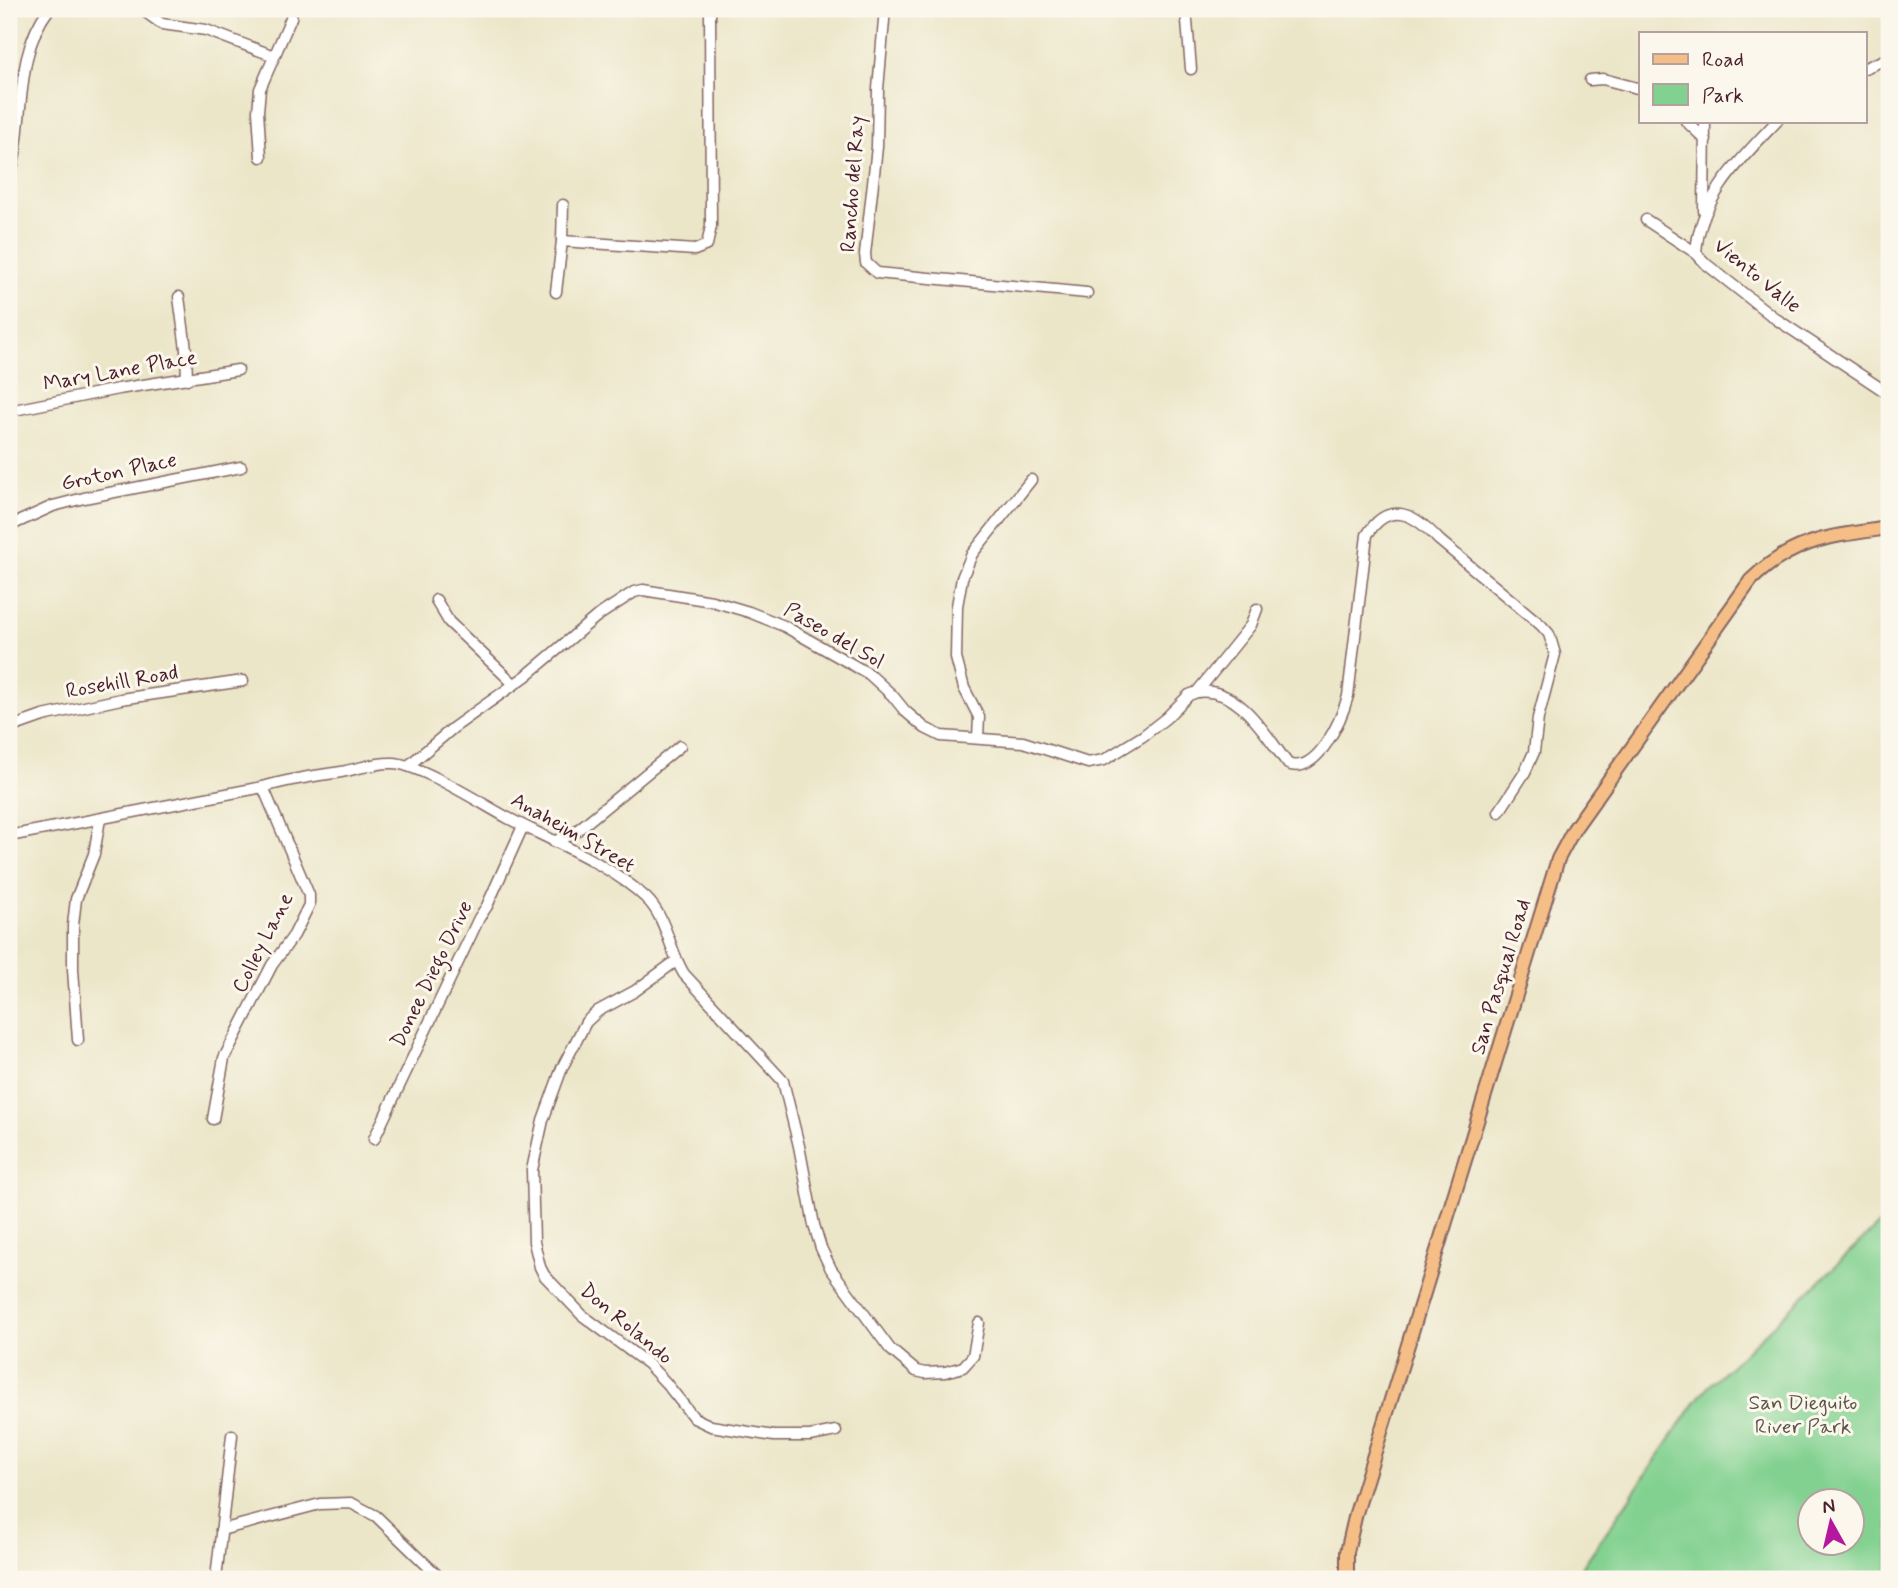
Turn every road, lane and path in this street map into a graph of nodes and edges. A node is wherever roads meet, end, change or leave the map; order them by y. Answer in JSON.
{"nodes":[{"id":1,"x":49,"y":9,"type":"edge"},
{"id":2,"x":141,"y":9,"type":"edge"},
{"id":3,"x":292,"y":9,"type":"edge"},
{"id":4,"x":710,"y":9,"type":"edge"},
{"id":5,"x":885,"y":9,"type":"edge"},
{"id":6,"x":1186,"y":9,"type":"edge"},
{"id":7,"x":274,"y":56,"type":"junction"},
{"id":8,"x":1889,"y":58,"type":"edge"},
{"id":9,"x":1867,"y":67,"type":"edge"},
{"id":10,"x":1191,"y":69,"type":"dead end"},
{"id":11,"x":1590,"y":80,"type":"dead end"},
{"id":12,"x":1639,"y":88,"type":"edge"},
{"id":13,"x":1687,"y":122,"type":"edge"},
{"id":14,"x":1705,"y":122,"type":"edge"},
{"id":15,"x":1776,"y":122,"type":"edge"},
{"id":16,"x":1706,"y":139,"type":"junction"},
{"id":17,"x":261,"y":157,"type":"dead end"},
{"id":18,"x":9,"y":180,"type":"edge"},
{"id":19,"x":563,"y":205,"type":"dead end"},
{"id":20,"x":1703,"y":217,"type":"junction"},
{"id":21,"x":1646,"y":220,"type":"dead end"},
{"id":22,"x":562,"y":241,"type":"junction"},
{"id":23,"x":1696,"y":253,"type":"junction"},
{"id":24,"x":556,"y":292,"type":"dead end"},
{"id":25,"x":1087,"y":293,"type":"dead end"},
{"id":26,"x":178,"y":298,"type":"dead end"},
{"id":27,"x":238,"y":370,"type":"dead end"},
{"id":28,"x":187,"y":379,"type":"junction"},
{"id":29,"x":1889,"y":394,"type":"edge"},
{"id":30,"x":9,"y":411,"type":"edge"},
{"id":31,"x":241,"y":467,"type":"dead end"},
{"id":32,"x":1031,"y":480,"type":"dead end"},
{"id":33,"x":9,"y":526,"type":"edge"},
{"id":34,"x":1889,"y":527,"type":"edge"},
{"id":35,"x":436,"y":600,"type":"dead end"},
{"id":36,"x":1257,"y":609,"type":"dead end"},
{"id":37,"x":243,"y":681,"type":"dead end"},
{"id":38,"x":514,"y":684,"type":"junction"},
{"id":39,"x":1198,"y":692,"type":"junction"},
{"id":40,"x":9,"y":728,"type":"edge"},
{"id":41,"x":978,"y":737,"type":"junction"},
{"id":42,"x":680,"y":746,"type":"dead end"},
{"id":43,"x":408,"y":766,"type":"junction"},
{"id":44,"x":263,"y":787,"type":"junction"},
{"id":45,"x":1499,"y":812,"type":"dead end"},
{"id":46,"x":100,"y":819,"type":"junction"},
{"id":47,"x":523,"y":826,"type":"junction"},
{"id":48,"x":9,"y":836,"type":"edge"},
{"id":49,"x":554,"y":842,"type":"junction"},
{"id":50,"x":676,"y":961,"type":"junction"},
{"id":51,"x":78,"y":1040,"type":"dead end"},
{"id":52,"x":213,"y":1119,"type":"dead end"},
{"id":53,"x":374,"y":1139,"type":"dead end"},
{"id":54,"x":979,"y":1323,"type":"dead end"},
{"id":55,"x":836,"y":1431,"type":"dead end"},
{"id":56,"x":232,"y":1435,"type":"dead end"},
{"id":57,"x":221,"y":1530,"type":"junction"},
{"id":58,"x":216,"y":1579,"type":"edge"},
{"id":59,"x":441,"y":1579,"type":"edge"},
{"id":60,"x":1347,"y":1579,"type":"edge"}],
"edges":[{"from":1,"to":18,"type":"street"},
{"from":2,"to":7,"type":"street"},
{"from":3,"to":7,"type":"street"},
{"from":4,"to":22,"type":"street"},
{"from":5,"to":25,"type":"street","name":"Rancho del Ray"},
{"from":6,"to":10,"type":"street"},
{"from":7,"to":17,"type":"street"},
{"from":8,"to":9,"type":"street"},
{"from":11,"to":12,"type":"street"},
{"from":13,"to":16,"type":"street"},
{"from":14,"to":16,"type":"street"},
{"from":15,"to":20,"type":"street","name":"Viento Valle"},
{"from":16,"to":20,"type":"street"},
{"from":19,"to":22,"type":"street"},
{"from":20,"to":23,"type":"street","name":"Viento Valle"},
{"from":21,"to":23,"type":"street"},
{"from":22,"to":24,"type":"street"},
{"from":23,"to":29,"type":"street","name":"Viento Valle"},
{"from":26,"to":28,"type":"street"},
{"from":27,"to":28,"type":"street","name":"Mary Lane Place"},
{"from":28,"to":30,"type":"street","name":"Mary Lane Place"},
{"from":31,"to":33,"type":"street","name":"Groton Place"},
{"from":32,"to":41,"type":"street"},
{"from":34,"to":60,"type":"main road","name":"San Pasqual Road"},
{"from":35,"to":38,"type":"street"},
{"from":36,"to":39,"type":"street","name":"Paseo del Sol"},
{"from":37,"to":40,"type":"street","name":"Rosehill Road"},
{"from":38,"to":41,"type":"street","name":"Paseo del Sol"},
{"from":38,"to":43,"type":"street","name":"Paseo del Sol"},
{"from":39,"to":41,"type":"street","name":"Paseo del Sol"},
{"from":39,"to":45,"type":"street"},
{"from":42,"to":49,"type":"street"},
{"from":43,"to":44,"type":"street","name":"Anaheim Street"},
{"from":43,"to":47,"type":"street","name":"Anaheim Street"},
{"from":44,"to":46,"type":"street","name":"Anaheim Street"},
{"from":44,"to":52,"type":"street","name":"Colley Lane"},
{"from":46,"to":48,"type":"street","name":"Anaheim Street"},
{"from":46,"to":51,"type":"street"},
{"from":47,"to":49,"type":"street","name":"Anaheim Street"},
{"from":47,"to":53,"type":"street","name":"Donee Diego Drive"},
{"from":49,"to":50,"type":"street","name":"Anaheim Street"},
{"from":50,"to":54,"type":"street","name":"Anaheim Street"},
{"from":50,"to":55,"type":"street","name":"Don Rolando"},
{"from":56,"to":57,"type":"street"},
{"from":57,"to":58,"type":"street"},
{"from":57,"to":59,"type":"street"}]}
